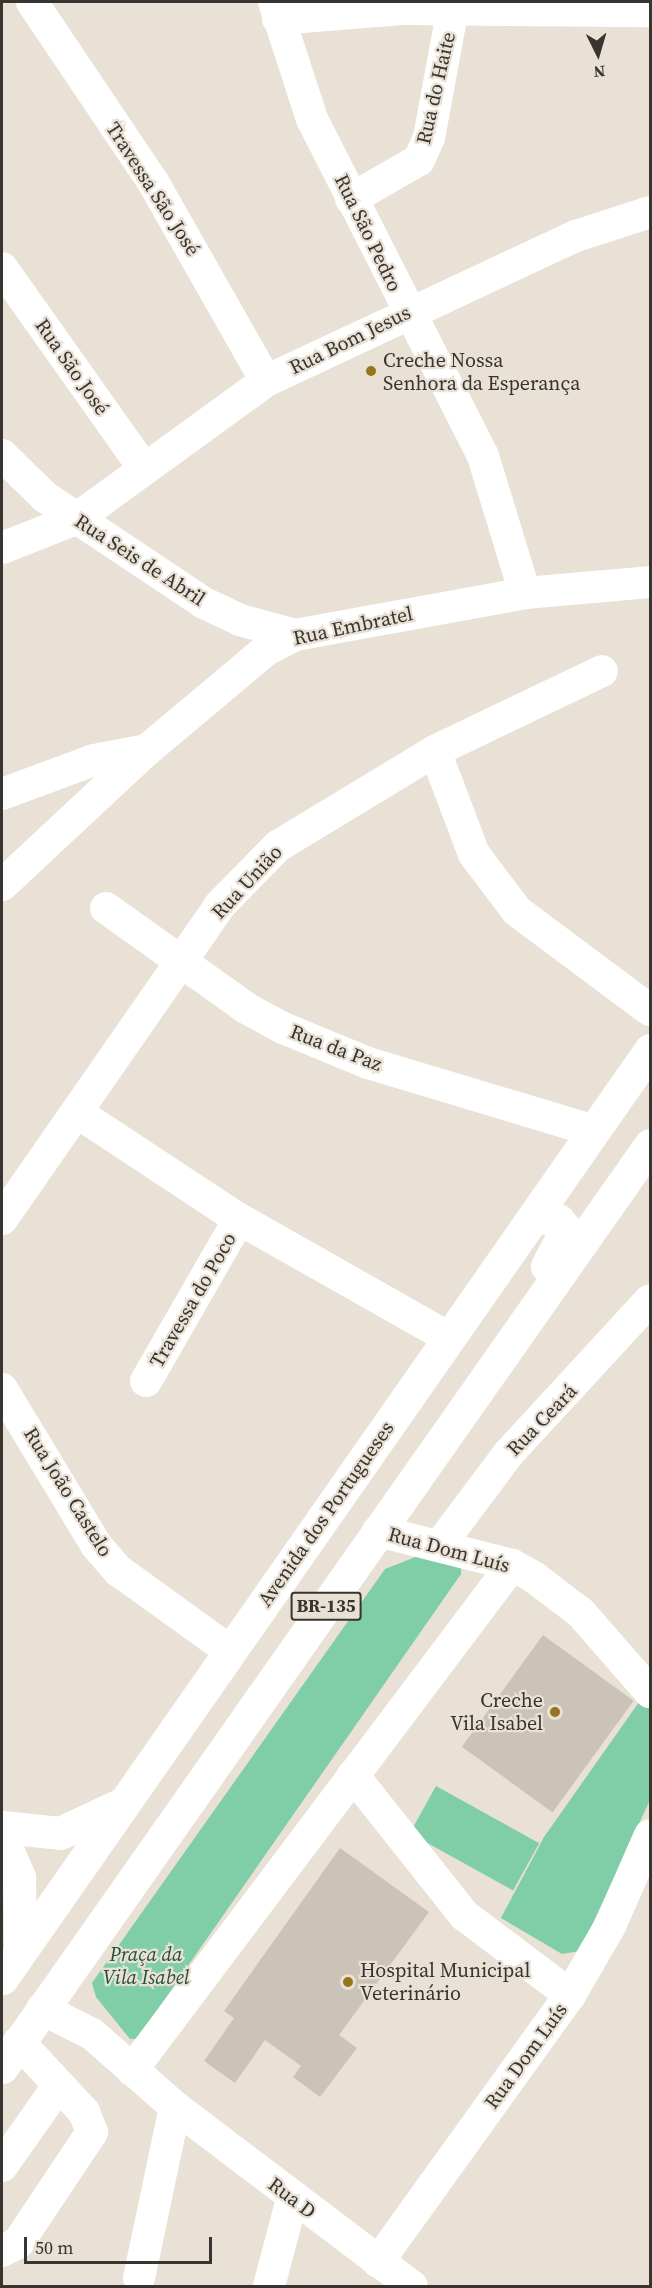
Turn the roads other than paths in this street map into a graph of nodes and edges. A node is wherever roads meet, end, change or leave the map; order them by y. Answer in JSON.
{"nodes":[{"id":1,"x":32,"y":2,"type":"edge"},
{"id":2,"x":454,"y":6,"type":"edge"},
{"id":3,"x":276,"y":10,"type":"edge"},
{"id":4,"x":651,"y":11,"type":"edge"},
{"id":5,"x":351,"y":199,"type":"junction"},
{"id":6,"x":651,"y":212,"type":"edge"},
{"id":7,"x":2,"y":268,"type":"edge"},
{"id":8,"x":406,"y":312,"type":"junction"},
{"id":9,"x":266,"y":381,"type":"junction"},
{"id":10,"x":2,"y":455,"type":"edge"},
{"id":11,"x":142,"y":466,"type":"junction"},
{"id":12,"x":76,"y":519,"type":"junction"},
{"id":13,"x":2,"y":548,"type":"edge"},
{"id":14,"x":651,"y":582,"type":"edge"},
{"id":15,"x":525,"y":593,"type":"junction"},
{"id":16,"x":296,"y":635,"type":"junction"},
{"id":17,"x":602,"y":672,"type":"dead end"},
{"id":18,"x":147,"y":750,"type":"junction"},
{"id":19,"x":435,"y":751,"type":"junction"},
{"id":20,"x":2,"y":794,"type":"edge"},
{"id":21,"x":2,"y":885,"type":"edge"},
{"id":22,"x":106,"y":908,"type":"dead end"},
{"id":23,"x":182,"y":962,"type":"junction"},
{"id":24,"x":651,"y":1010,"type":"edge"},
{"id":25,"x":651,"y":1050,"type":"edge"},
{"id":26,"x":78,"y":1113,"type":"junction"},
{"id":27,"x":594,"y":1131,"type":"junction"},
{"id":28,"x":651,"y":1145,"type":"edge"},
{"id":29,"x":535,"y":1216,"type":"junction"},
{"id":30,"x":2,"y":1219,"type":"edge"},
{"id":31,"x":239,"y":1219,"type":"junction"},
{"id":32,"x":647,"y":1311,"type":"edge"},
{"id":33,"x":449,"y":1338,"type":"junction"},
{"id":34,"x":146,"y":1381,"type":"dead end"},
{"id":35,"x":2,"y":1389,"type":"edge"},
{"id":36,"x":445,"y":1437,"type":"junction"},
{"id":37,"x":378,"y":1531,"type":"junction"},
{"id":38,"x":440,"y":1545,"type":"junction"},
{"id":39,"x":512,"y":1565,"type":"junction"},
{"id":40,"x":230,"y":1651,"type":"junction"},
{"id":41,"x":651,"y":1692,"type":"edge"},
{"id":42,"x":353,"y":1775,"type":"junction"},
{"id":43,"x":124,"y":1803,"type":"junction"},
{"id":44,"x":2,"y":1827,"type":"edge"},
{"id":45,"x":651,"y":1835,"type":"edge"},
{"id":46,"x":2,"y":1838,"type":"edge"},
{"id":47,"x":20,"y":1951,"type":"junction"},
{"id":48,"x":64,"y":1977,"type":"junction"},
{"id":49,"x":2,"y":1978,"type":"edge"},
{"id":50,"x":570,"y":1995,"type":"junction"},
{"id":51,"x":42,"y":2009,"type":"junction"},
{"id":52,"x":92,"y":2034,"type":"junction"},
{"id":53,"x":10,"y":2054,"type":"edge"},
{"id":54,"x":132,"y":2070,"type":"junction"},
{"id":55,"x":59,"y":2085,"type":"junction"},
{"id":56,"x":175,"y":2107,"type":"junction"},
{"id":57,"x":2,"y":2166,"type":"edge"},
{"id":58,"x":292,"y":2199,"type":"junction"},
{"id":59,"x":2,"y":2250,"type":"edge"},
{"id":60,"x":378,"y":2262,"type":"junction"},
{"id":61,"x":139,"y":2278,"type":"dead end"},
{"id":62,"x":269,"y":2286,"type":"edge"},
{"id":63,"x":412,"y":2286,"type":"edge"}],
"edges":[{"from":1,"to":9,"type":"street","name":"Travessa São José"},
{"from":2,"to":3,"type":"street"},
{"from":2,"to":4,"type":"street"},
{"from":2,"to":5,"type":"street","name":"Rua do Haite"},
{"from":3,"to":5,"type":"street","name":"Rua São Pedro"},
{"from":5,"to":8,"type":"street","name":"Rua São Pedro"},
{"from":6,"to":8,"type":"street","name":"Rua Bom Jesus"},
{"from":7,"to":11,"type":"street","name":"Rua São José"},
{"from":8,"to":9,"type":"street","name":"Rua Bom Jesus"},
{"from":8,"to":15,"type":"street","name":"Rua São Pedro"},
{"from":9,"to":11,"type":"street","name":"Rua Bom Jesus"},
{"from":10,"to":12,"type":"street","name":"Rua Seis de Abril"},
{"from":11,"to":12,"type":"street","name":"Rua Bom Jesus"},
{"from":12,"to":13,"type":"street","name":"Rua Bom Jesus"},
{"from":12,"to":16,"type":"street","name":"Rua Seis de Abril"},
{"from":14,"to":15,"type":"street","name":"Rua Embratel"},
{"from":15,"to":16,"type":"street","name":"Rua Embratel"},
{"from":16,"to":18,"type":"street","name":"Rua Embratel"},
{"from":17,"to":19,"type":"street","name":"Rua União"},
{"from":18,"to":20,"type":"street"},
{"from":18,"to":21,"type":"street","name":"Rua Embratel"},
{"from":19,"to":23,"type":"street","name":"Rua União"},
{"from":19,"to":24,"type":"street"},
{"from":22,"to":23,"type":"street","name":"Rua da Paz"},
{"from":23,"to":26,"type":"street","name":"Rua União"},
{"from":23,"to":27,"type":"street","name":"Rua da Paz"},
{"from":25,"to":27,"type":"main road","name":"Avenida dos Portugueses","number":"BR-135"},
{"from":26,"to":30,"type":"street","name":"Rua União"},
{"from":26,"to":31,"type":"street"},
{"from":27,"to":29,"type":"main road","name":"Avenida dos Portugueses","number":"BR-135"},
{"from":28,"to":36,"type":"main road","number":"BR-135"},
{"from":29,"to":33,"type":"main road","name":"Avenida dos Portugueses","number":"BR-135"},
{"from":29,"to":36,"type":"main road"},
{"from":31,"to":33,"type":"street"},
{"from":31,"to":34,"type":"street","name":"Travessa do Poco"},
{"from":32,"to":38,"type":"street","name":"Rua Ceará"},
{"from":33,"to":40,"type":"main road","name":"Avenida dos Portugueses","number":"BR-135"},
{"from":35,"to":40,"type":"street","name":"Rua João Castelo"},
{"from":36,"to":37,"type":"main road","number":"BR-135"},
{"from":37,"to":38,"type":"street","name":"Rua Dom Luís"},
{"from":37,"to":48,"type":"main road","number":"BR-135"},
{"from":38,"to":39,"type":"street","name":"Rua Dom Luís"},
{"from":39,"to":41,"type":"street","name":"Rua Dom Luís"},
{"from":39,"to":42,"type":"street"},
{"from":40,"to":43,"type":"main road","name":"Avenida dos Portugueses","number":"BR-135"},
{"from":42,"to":50,"type":"street"},
{"from":42,"to":54,"type":"street"},
{"from":43,"to":44,"type":"main road"},
{"from":43,"to":47,"type":"main road","name":"Avenida dos Portugueses","number":"BR-135"},
{"from":45,"to":50,"type":"street","name":"Rua Dom Luís"},
{"from":46,"to":47,"type":"main road"},
{"from":47,"to":49,"type":"main road","name":"Avenida dos Portugueses","number":"BR-135"},
{"from":48,"to":51,"type":"main road","number":"BR-135"},
{"from":48,"to":52,"type":"street","name":"Rua D"},
{"from":50,"to":60,"type":"street","name":"Rua Dom Luís"},
{"from":51,"to":52,"type":"street","name":"Rua D"},
{"from":51,"to":53,"type":"main road","number":"BR-135"},
{"from":52,"to":54,"type":"street","name":"Rua D"},
{"from":53,"to":55,"type":"street"},
{"from":54,"to":56,"type":"street","name":"Rua D"},
{"from":55,"to":57,"type":"street"},
{"from":55,"to":59,"type":"street"},
{"from":56,"to":58,"type":"street","name":"Rua D"},
{"from":56,"to":61,"type":"street"},
{"from":58,"to":60,"type":"street","name":"Rua D"},
{"from":58,"to":62,"type":"street"},
{"from":60,"to":63,"type":"street","name":"Rua D"}]}
